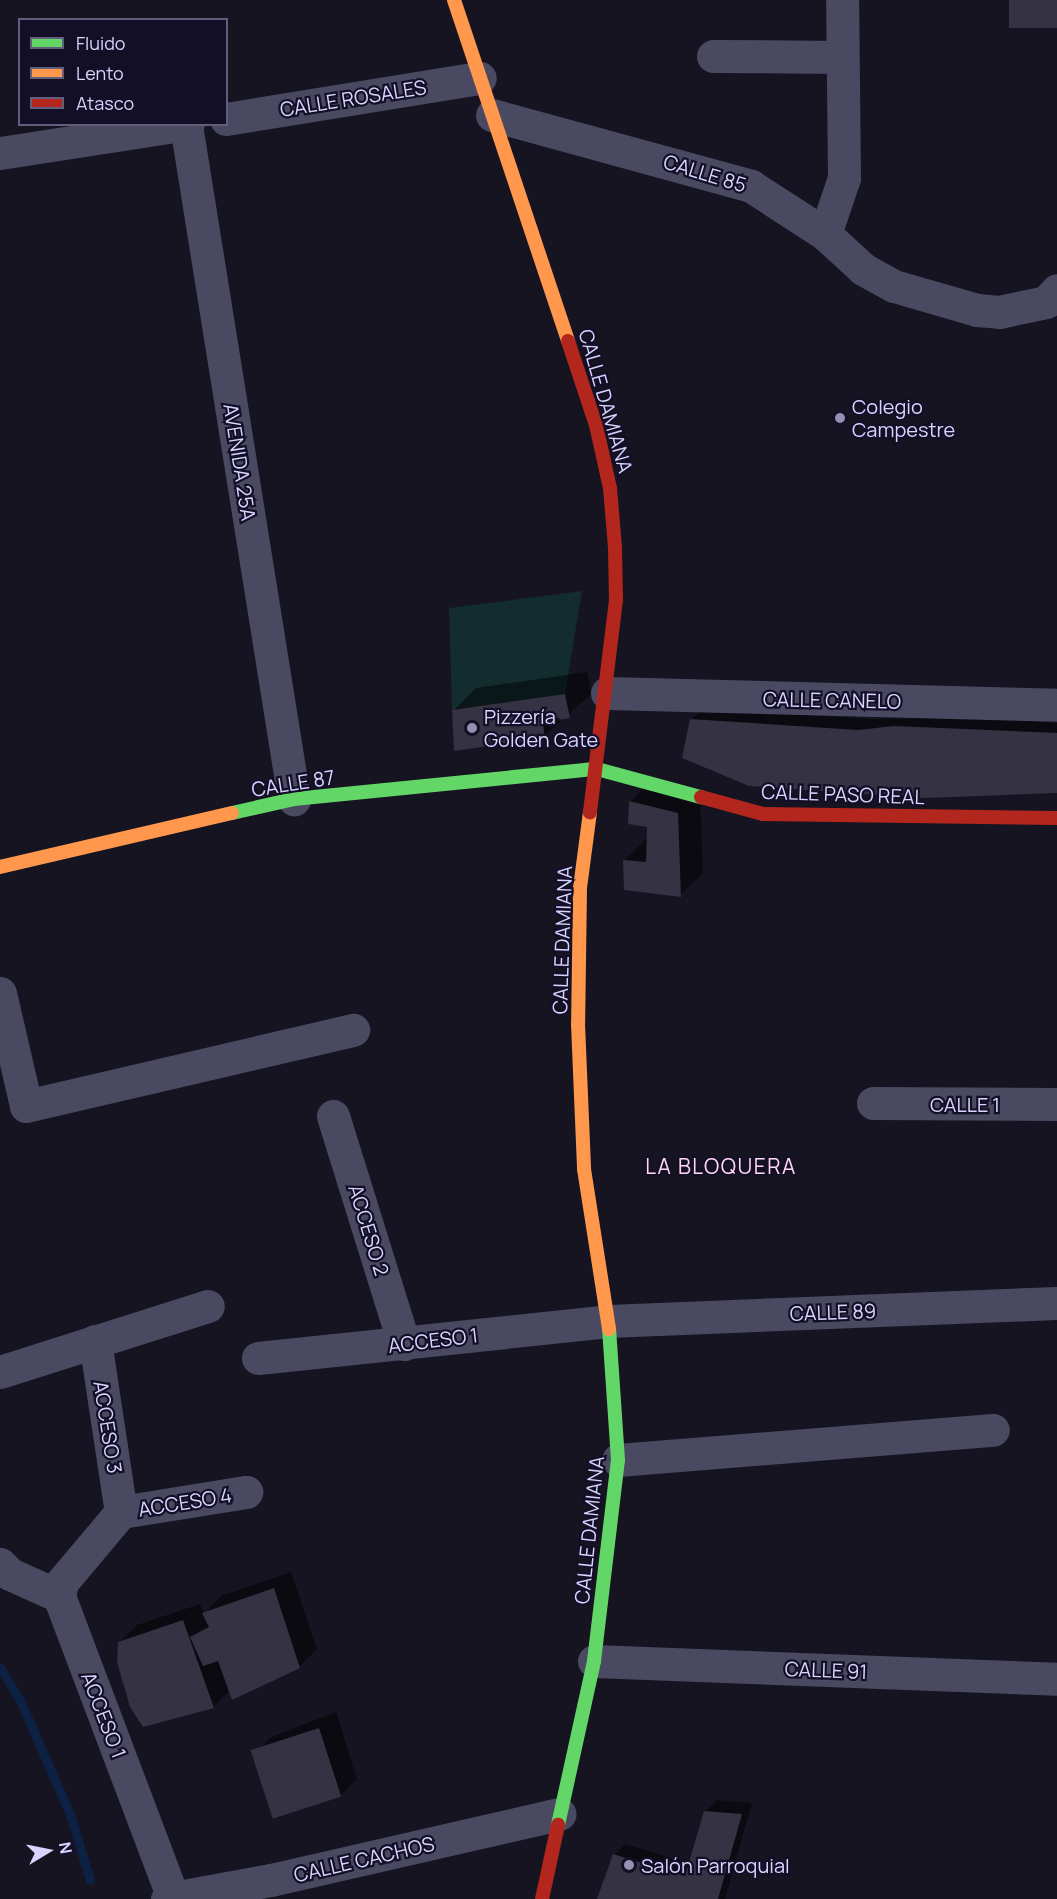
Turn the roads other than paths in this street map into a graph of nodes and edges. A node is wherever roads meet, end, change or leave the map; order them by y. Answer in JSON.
{"nodes":[{"id":1,"x":454,"y":0,"type":"edge"},
{"id":2,"x":842,"y":0,"type":"edge"},
{"id":3,"x":713,"y":56,"type":"dead end"},
{"id":4,"x":842,"y":57,"type":"junction"},
{"id":5,"x":480,"y":78,"type":"junction"},
{"id":6,"x":492,"y":115,"type":"junction"},
{"id":7,"x":228,"y":119,"type":"edge"},
{"id":8,"x":180,"y":126,"type":"edge"},
{"id":9,"x":187,"y":126,"type":"edge"},
{"id":10,"x":0,"y":153,"type":"edge"},
{"id":11,"x":825,"y":234,"type":"junction"},
{"id":12,"x":1057,"y":290,"type":"edge"},
{"id":13,"x":607,"y":693,"type":"junction"},
{"id":14,"x":1057,"y":705,"type":"edge"},
{"id":15,"x":597,"y":769,"type":"junction"},
{"id":16,"x":294,"y":799,"type":"junction"},
{"id":17,"x":1057,"y":818,"type":"edge"},
{"id":18,"x":0,"y":867,"type":"edge"},
{"id":19,"x":0,"y":993,"type":"edge"},
{"id":20,"x":353,"y":1030,"type":"dead end"},
{"id":21,"x":873,"y":1103,"type":"dead end"},
{"id":22,"x":1057,"y":1104,"type":"edge"},
{"id":23,"x":333,"y":1116,"type":"dead end"},
{"id":24,"x":1057,"y":1303,"type":"edge"},
{"id":25,"x":208,"y":1306,"type":"dead end"},
{"id":26,"x":608,"y":1321,"type":"junction"},
{"id":27,"x":95,"y":1341,"type":"junction"},
{"id":28,"x":404,"y":1344,"type":"junction"},
{"id":29,"x":258,"y":1358,"type":"dead end"},
{"id":30,"x":0,"y":1372,"type":"edge"},
{"id":31,"x":993,"y":1430,"type":"dead end"},
{"id":32,"x":618,"y":1460,"type":"junction"},
{"id":33,"x":246,"y":1492,"type":"dead end"},
{"id":34,"x":121,"y":1512,"type":"junction"},
{"id":35,"x":0,"y":1564,"type":"edge"},
{"id":36,"x":59,"y":1596,"type":"junction"},
{"id":37,"x":594,"y":1661,"type":"junction"},
{"id":38,"x":1057,"y":1679,"type":"edge"},
{"id":39,"x":560,"y":1814,"type":"junction"},
{"id":40,"x":170,"y":1898,"type":"edge"},
{"id":41,"x":542,"y":1899,"type":"edge"}],
"edges":[{"from":1,"to":5,"type":"street","name":"CALLE DAMIANA"},
{"from":2,"to":4,"type":"street"},
{"from":3,"to":4,"type":"street"},
{"from":4,"to":11,"type":"street"},
{"from":5,"to":6,"type":"street","name":"CALLE DAMIANA"},
{"from":5,"to":7,"type":"street","name":"CALLE ROSALES"},
{"from":6,"to":11,"type":"street","name":"CALLE 85"},
{"from":6,"to":13,"type":"street","name":"CALLE DAMIANA"},
{"from":8,"to":10,"type":"street"},
{"from":9,"to":16,"type":"street","name":"AVENIDA 25A"},
{"from":11,"to":12,"type":"street","name":"CALLE 85"},
{"from":13,"to":14,"type":"street","name":"CALLE CANELO"},
{"from":13,"to":15,"type":"street","name":"CALLE DAMIANA"},
{"from":15,"to":16,"type":"street","name":"CALLE 87"},
{"from":15,"to":17,"type":"street","name":"CALLE PASO REAL"},
{"from":15,"to":26,"type":"street","name":"CALLE DAMIANA"},
{"from":16,"to":18,"type":"street","name":"CALLE 87"},
{"from":19,"to":20,"type":"street"},
{"from":21,"to":22,"type":"street","name":"CALLE 1"},
{"from":23,"to":28,"type":"street","name":"ACCESO 2"},
{"from":24,"to":26,"type":"street","name":"CALLE 89"},
{"from":25,"to":27,"type":"street"},
{"from":26,"to":28,"type":"street","name":"ACCESO 1"},
{"from":26,"to":32,"type":"street","name":"CALLE DAMIANA"},
{"from":27,"to":30,"type":"street"},
{"from":27,"to":34,"type":"street","name":"ACCESO 3"},
{"from":28,"to":29,"type":"street","name":"ACCESO 1"},
{"from":31,"to":32,"type":"street"},
{"from":32,"to":37,"type":"street","name":"CALLE DAMIANA"},
{"from":33,"to":34,"type":"street","name":"ACCESO 4"},
{"from":34,"to":36,"type":"street","name":"ACCESO 4"},
{"from":35,"to":36,"type":"street"},
{"from":36,"to":40,"type":"street","name":"ACCESO 1"},
{"from":37,"to":38,"type":"street","name":"CALLE 91"},
{"from":37,"to":39,"type":"street","name":"CALLE DAMIANA"},
{"from":39,"to":40,"type":"street","name":"CALLE CACHOS"},
{"from":39,"to":41,"type":"street","name":"CALLE DAMIANA"}]}
